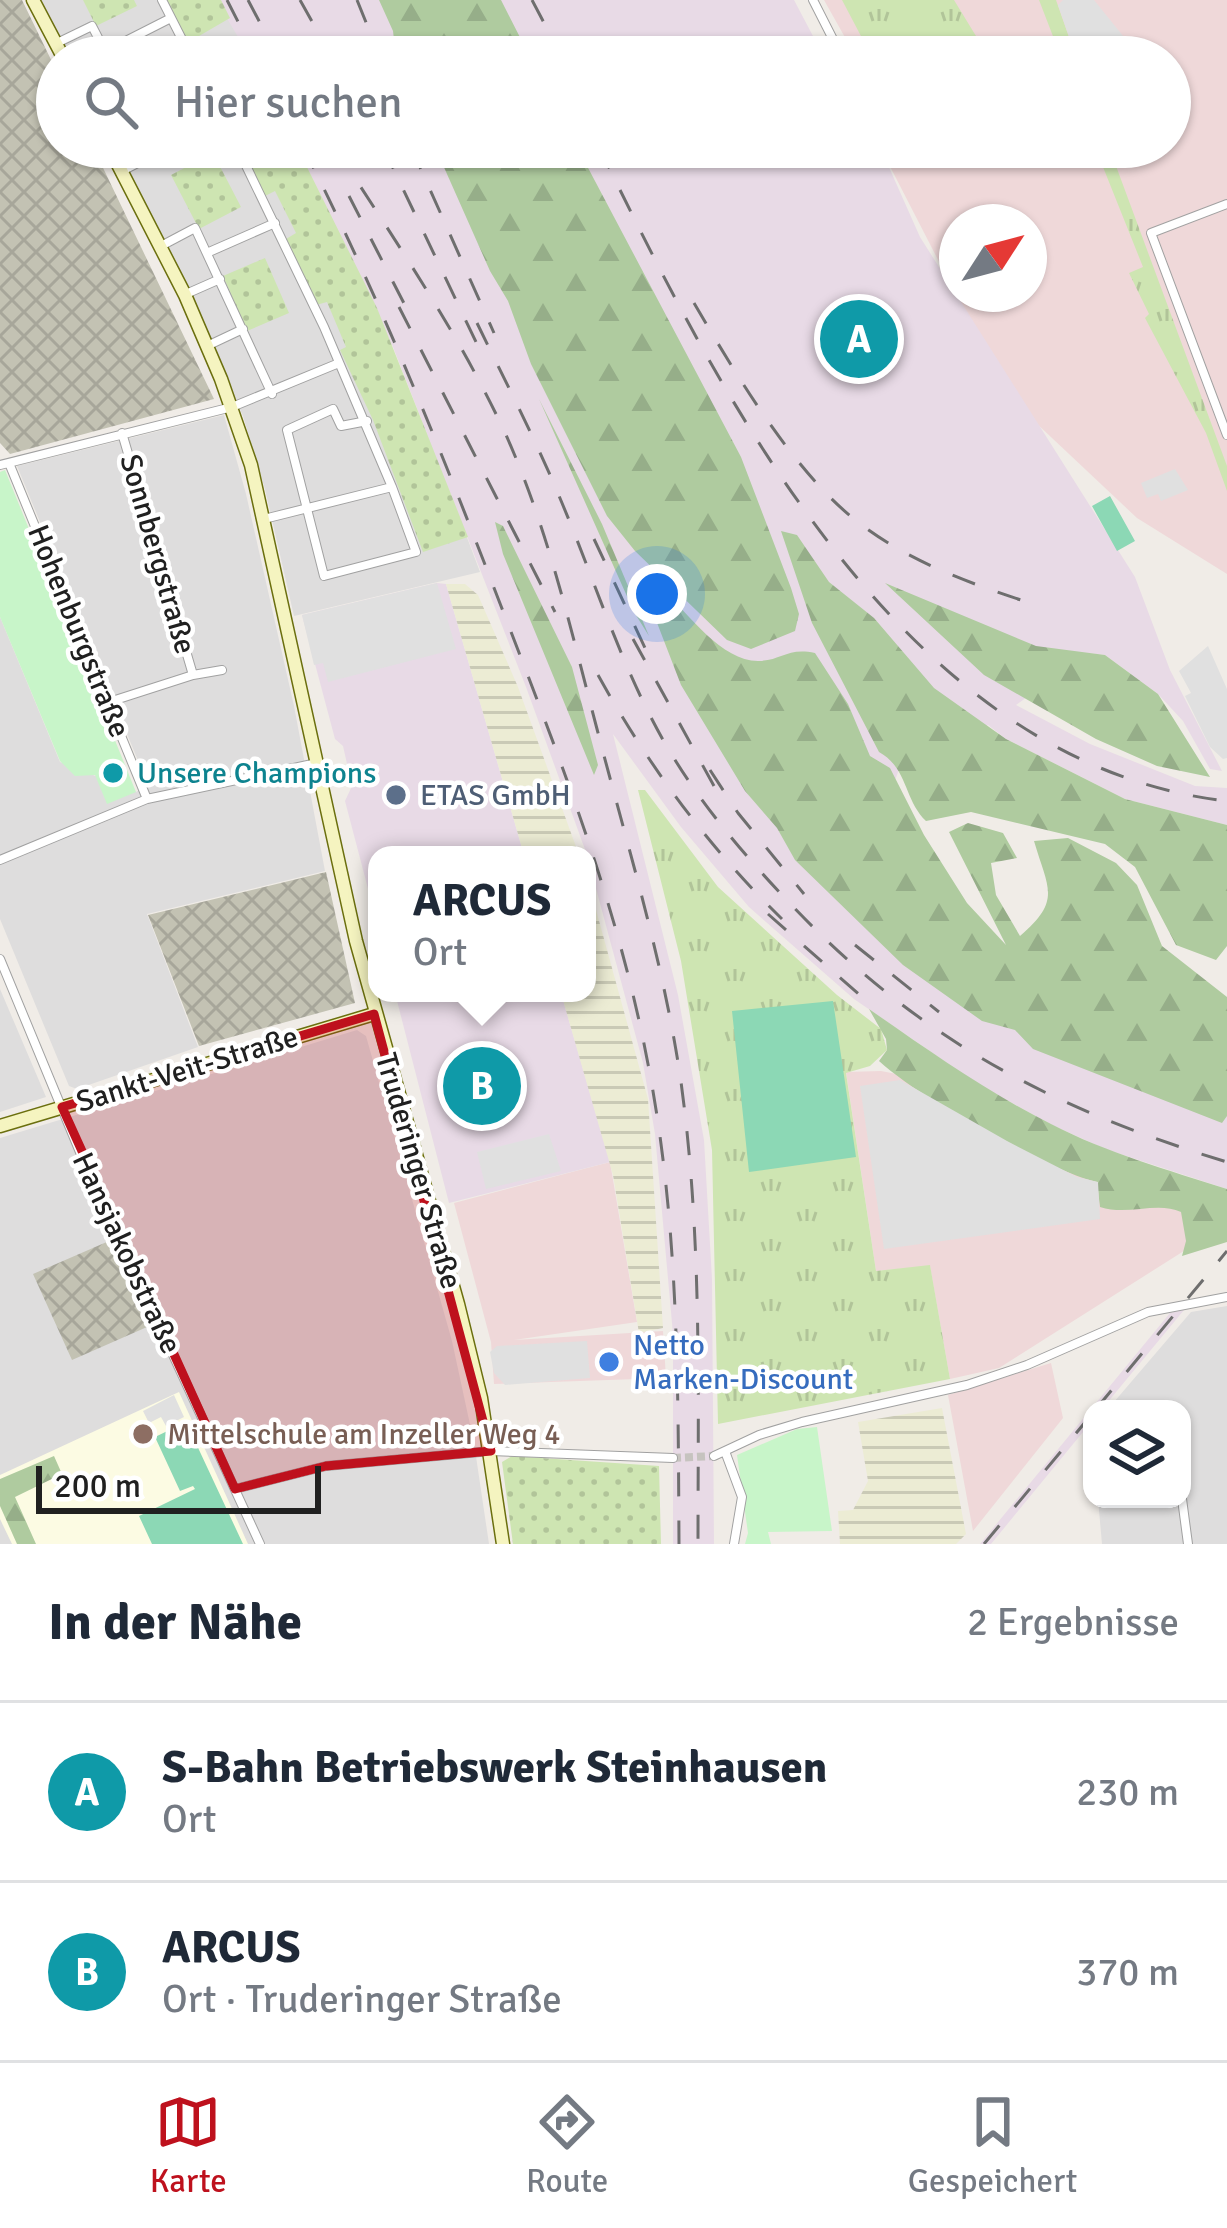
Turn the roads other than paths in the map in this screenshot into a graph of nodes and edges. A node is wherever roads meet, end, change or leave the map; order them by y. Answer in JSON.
{"nodes":[{"id":1,"x":34,"y":0,"type":"edge"},
{"id":2,"x":162,"y":0,"type":"edge"},
{"id":3,"x":813,"y":0,"type":"edge"},
{"id":4,"x":172,"y":18,"type":"junction"},
{"id":5,"x":52,"y":36,"type":"edge"},
{"id":6,"x":140,"y":36,"type":"edge"},
{"id":7,"x":181,"y":36,"type":"edge"},
{"id":8,"x":831,"y":36,"type":"edge"},
{"id":9,"x":120,"y":168,"type":"edge"},
{"id":10,"x":128,"y":168,"type":"edge"},
{"id":11,"x":247,"y":168,"type":"edge"},
{"id":12,"x":122,"y":171,"type":"junction"},
{"id":13,"x":1227,"y":204,"type":"edge"},
{"id":14,"x":274,"y":223,"type":"junction"},
{"id":15,"x":160,"y":246,"type":"junction"},
{"id":16,"x":209,"y":252,"type":"junction"},
{"id":17,"x":220,"y":279,"type":"junction"},
{"id":18,"x":184,"y":295,"type":"junction"},
{"id":19,"x":243,"y":329,"type":"junction"},
{"id":20,"x":207,"y":346,"type":"junction"},
{"id":21,"x":340,"y":363,"type":"junction"},
{"id":22,"x":272,"y":394,"type":"junction"},
{"id":23,"x":232,"y":407,"type":"junction"},
{"id":24,"x":367,"y":421,"type":"junction"},
{"id":25,"x":122,"y":433,"type":"junction"},
{"id":26,"x":1227,"y":435,"type":"edge"},
{"id":27,"x":4,"y":464,"type":"edge"},
{"id":28,"x":392,"y":487,"type":"junction"},
{"id":29,"x":307,"y":507,"type":"junction"},
{"id":30,"x":264,"y":519,"type":"junction"},
{"id":31,"x":222,"y":670,"type":"dead end"},
{"id":32,"x":194,"y":675,"type":"junction"},
{"id":33,"x":109,"y":702,"type":"junction"},
{"id":34,"x":317,"y":763,"type":"junction"},
{"id":35,"x":146,"y":799,"type":"junction"},
{"id":36,"x":0,"y":860,"type":"edge"},
{"id":37,"x":0,"y":959,"type":"edge"},
{"id":38,"x":368,"y":988,"type":"edge"},
{"id":39,"x":371,"y":1002,"type":"edge"},
{"id":40,"x":374,"y":1014,"type":"junction"},
{"id":41,"x":62,"y":1107,"type":"junction"},
{"id":42,"x":0,"y":1126,"type":"edge"},
{"id":43,"x":1227,"y":1297,"type":"edge"},
{"id":44,"x":491,"y":1450,"type":"junction"},
{"id":45,"x":726,"y":1454,"type":"junction"},
{"id":46,"x":714,"y":1456,"type":"tunnel mouth"},
{"id":47,"x":673,"y":1458,"type":"tunnel mouth"},
{"id":48,"x":235,"y":1489,"type":"junction"},
{"id":49,"x":1183,"y":1508,"type":"edge"},
{"id":50,"x":260,"y":1544,"type":"edge"},
{"id":51,"x":503,"y":1544,"type":"edge"},
{"id":52,"x":734,"y":1544,"type":"edge"},
{"id":53,"x":1188,"y":1544,"type":"edge"}],
"edges":[{"from":1,"to":5,"type":"street"},
{"from":2,"to":4,"type":"street"},
{"from":3,"to":8,"type":"street"},
{"from":4,"to":6,"type":"street"},
{"from":4,"to":7,"type":"street"},
{"from":9,"to":12,"type":"street","name":"Truderinger Straße"},
{"from":10,"to":12,"type":"street"},
{"from":11,"to":14,"type":"street"},
{"from":12,"to":15,"type":"street","name":"Truderinger Straße"},
{"from":13,"to":26,"type":"street"},
{"from":14,"to":16,"type":"street"},
{"from":14,"to":21,"type":"street"},
{"from":15,"to":16,"type":"street"},
{"from":15,"to":18,"type":"street","name":"Truderinger Straße"},
{"from":16,"to":17,"type":"street"},
{"from":17,"to":18,"type":"street"},
{"from":17,"to":19,"type":"street"},
{"from":18,"to":20,"type":"street","name":"Truderinger Straße"},
{"from":19,"to":20,"type":"street"},
{"from":19,"to":22,"type":"street"},
{"from":20,"to":23,"type":"street","name":"Truderinger Straße"},
{"from":21,"to":22,"type":"street"},
{"from":21,"to":24,"type":"street"},
{"from":22,"to":23,"type":"street"},
{"from":23,"to":25,"type":"street"},
{"from":23,"to":30,"type":"street","name":"Truderinger Straße"},
{"from":24,"to":28,"type":"street"},
{"from":24,"to":29,"type":"street"},
{"from":25,"to":27,"type":"street"},
{"from":25,"to":32,"type":"street","name":"Sonnbergstraße"},
{"from":27,"to":33,"type":"street","name":"Hohenburgstraße"},
{"from":28,"to":29,"type":"street"},
{"from":28,"to":29,"type":"street"},
{"from":29,"to":30,"type":"street"},
{"from":30,"to":34,"type":"street","name":"Truderinger Straße"},
{"from":31,"to":32,"type":"street"},
{"from":32,"to":33,"type":"street"},
{"from":33,"to":35,"type":"street","name":"Hohenburgstraße"},
{"from":34,"to":35,"type":"street"},
{"from":34,"to":38,"type":"street","name":"Truderinger Straße"},
{"from":35,"to":36,"type":"street"},
{"from":37,"to":41,"type":"street","name":"Hansjakobstraße"},
{"from":39,"to":40,"type":"street","name":"Truderinger Straße"},
{"from":40,"to":41,"type":"street","name":"Sankt-Veit-Straße"},
{"from":40,"to":44,"type":"street","name":"Truderinger Straße"},
{"from":41,"to":42,"type":"street","name":"Sankt-Veit-Straße"},
{"from":41,"to":48,"type":"street","name":"Hansjakobstraße"},
{"from":43,"to":45,"type":"street"},
{"from":44,"to":47,"type":"street"},
{"from":44,"to":48,"type":"street"},
{"from":44,"to":51,"type":"street","name":"Truderinger Straße"},
{"from":45,"to":46,"type":"street"},
{"from":45,"to":52,"type":"street"},
{"from":48,"to":50,"type":"street","name":"Hansjakobstraße"},
{"from":49,"to":53,"type":"street"}]}
